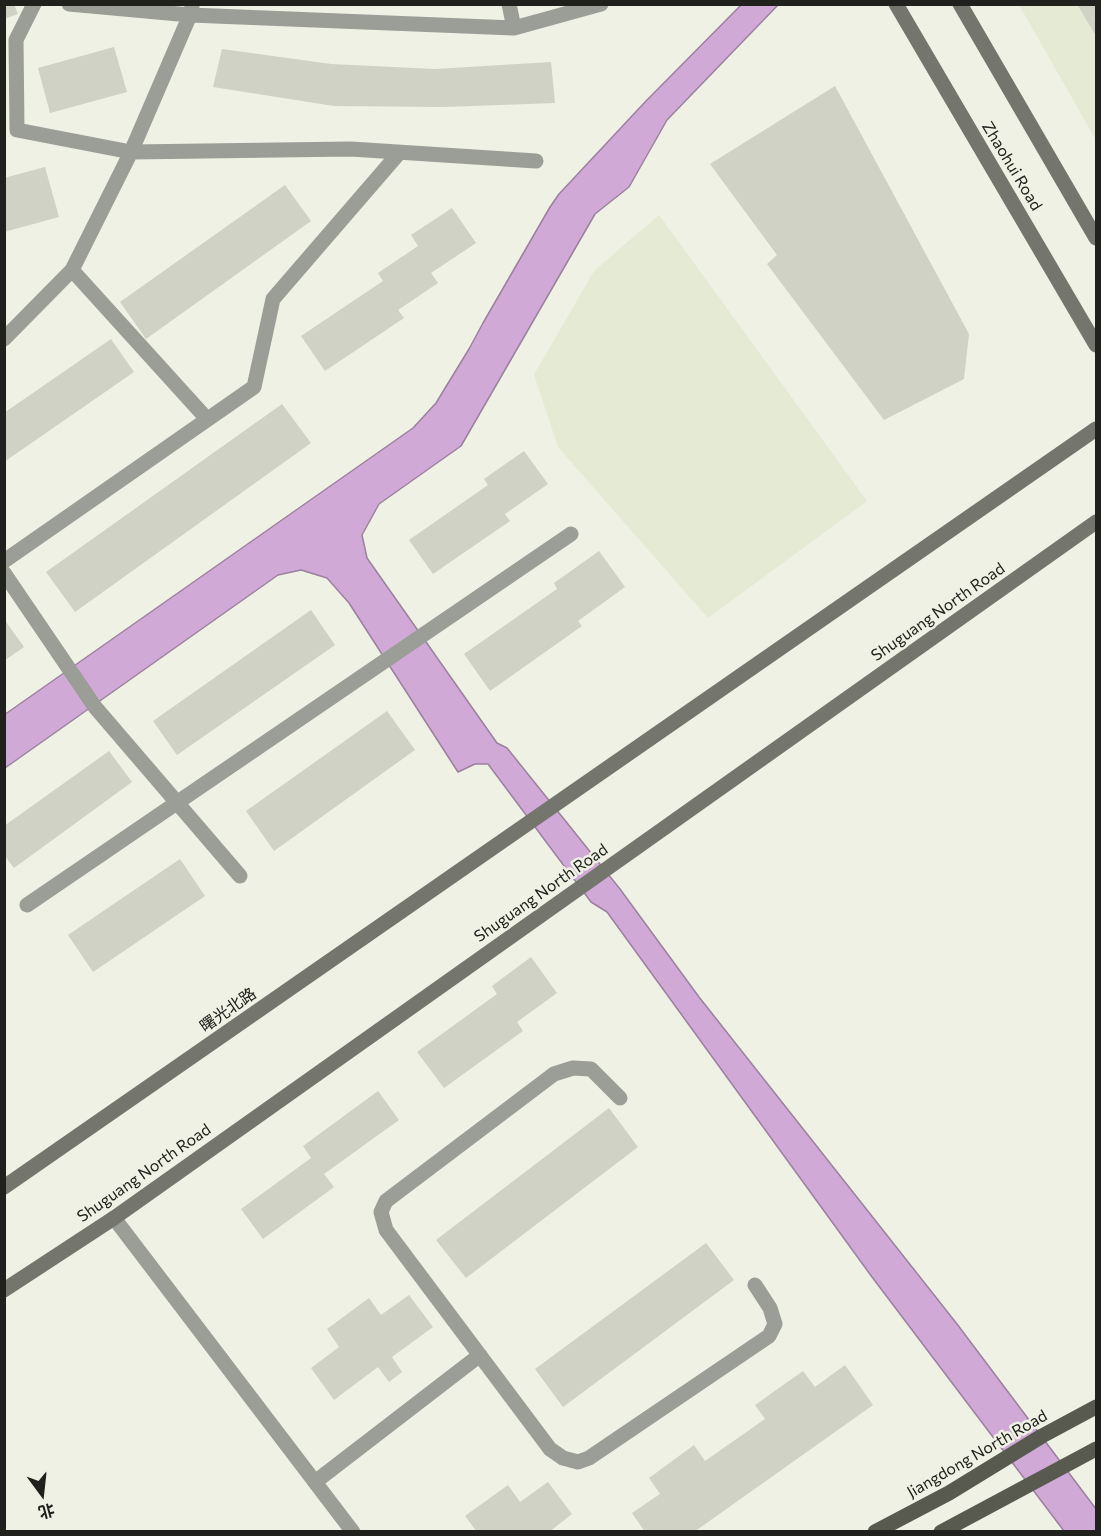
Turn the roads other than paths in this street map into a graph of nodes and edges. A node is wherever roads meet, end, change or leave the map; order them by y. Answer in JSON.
{"nodes":[{"id":1,"x":34,"y":4,"type":"edge"},
{"id":2,"x":69,"y":4,"type":"edge"},
{"id":3,"x":509,"y":4,"type":"edge"},
{"id":4,"x":601,"y":4,"type":"edge"},
{"id":5,"x":896,"y":4,"type":"edge"},
{"id":6,"x":960,"y":4,"type":"edge"},
{"id":7,"x":191,"y":10,"type":"edge"},
{"id":8,"x":514,"y":28,"type":"junction"},
{"id":9,"x":10,"y":43,"type":"edge"},
{"id":10,"x":131,"y":152,"type":"junction"},
{"id":11,"x":399,"y":153,"type":"junction"},
{"id":12,"x":536,"y":161,"type":"dead end"},
{"id":13,"x":1096,"y":238,"type":"edge"},
{"id":14,"x":72,"y":270,"type":"junction"},
{"id":15,"x":4,"y":339,"type":"edge"},
{"id":16,"x":1096,"y":345,"type":"edge"},
{"id":17,"x":207,"y":419,"type":"junction"},
{"id":18,"x":1096,"y":429,"type":"edge"},
{"id":19,"x":1096,"y":522,"type":"edge"},
{"id":20,"x":571,"y":534,"type":"dead end"},
{"id":21,"x":4,"y":561,"type":"edge"},
{"id":22,"x":4,"y":573,"type":"edge"},
{"id":23,"x":177,"y":803,"type":"junction"},
{"id":24,"x":240,"y":876,"type":"dead end"},
{"id":25,"x":27,"y":905,"type":"dead end"},
{"id":26,"x":620,"y":1098,"type":"dead end"},
{"id":27,"x":4,"y":1187,"type":"edge"},
{"id":28,"x":114,"y":1218,"type":"junction"},
{"id":29,"x":754,"y":1285,"type":"dead end"},
{"id":30,"x":4,"y":1290,"type":"edge"},
{"id":31,"x":480,"y":1355,"type":"junction"},
{"id":32,"x":1096,"y":1407,"type":"edge"},
{"id":33,"x":1091,"y":1452,"type":"edge"},
{"id":34,"x":315,"y":1482,"type":"junction"},
{"id":35,"x":353,"y":1532,"type":"edge"},
{"id":36,"x":875,"y":1532,"type":"edge"},
{"id":37,"x":941,"y":1532,"type":"edge"}],
"edges":[{"from":1,"to":9,"type":"street"},
{"from":2,"to":7,"type":"street"},
{"from":3,"to":8,"type":"street"},
{"from":4,"to":8,"type":"street"},
{"from":5,"to":16,"type":"main road","name":"Zhaohui Road"},
{"from":6,"to":13,"type":"main road"},
{"from":7,"to":8,"type":"street"},
{"from":7,"to":10,"type":"street"},
{"from":9,"to":10,"type":"street"},
{"from":10,"to":11,"type":"street"},
{"from":10,"to":14,"type":"street"},
{"from":11,"to":12,"type":"street"},
{"from":11,"to":17,"type":"street"},
{"from":14,"to":15,"type":"street"},
{"from":14,"to":17,"type":"street"},
{"from":17,"to":21,"type":"street"},
{"from":18,"to":27,"type":"main road","name":"曙光北路"},
{"from":19,"to":28,"type":"main road","name":"Shuguang North Road"},
{"from":20,"to":23,"type":"street"},
{"from":22,"to":23,"type":"street"},
{"from":23,"to":24,"type":"street"},
{"from":23,"to":25,"type":"street"},
{"from":26,"to":31,"type":"street"},
{"from":28,"to":30,"type":"main road","name":"Shuguang North Road"},
{"from":28,"to":34,"type":"street"},
{"from":29,"to":31,"type":"street"},
{"from":31,"to":34,"type":"street"},
{"from":32,"to":36,"type":"main road","name":"Jiangdong North Road"},
{"from":33,"to":37,"type":"main road"},
{"from":34,"to":35,"type":"street"}]}
